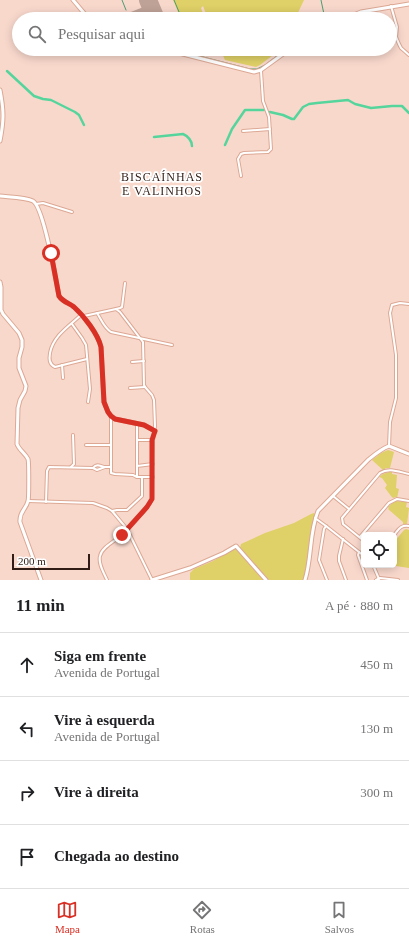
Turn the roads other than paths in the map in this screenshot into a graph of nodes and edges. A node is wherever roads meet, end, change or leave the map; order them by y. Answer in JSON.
{"nodes":[{"id":1,"x":73,"y":0,"type":"edge"},
{"id":2,"x":409,"y":4,"type":"edge"},
{"id":3,"x":391,"y":6,"type":"junction"},
{"id":4,"x":83,"y":12,"type":"edge"},
{"id":5,"x":361,"y":12,"type":"edge"},
{"id":6,"x":393,"y":12,"type":"edge"},
{"id":7,"x":397,"y":39,"type":"edge"},
{"id":8,"x":409,"y":55,"type":"edge"},
{"id":9,"x":190,"y":56,"type":"edge"},
{"id":10,"x":280,"y":56,"type":"edge"},
{"id":11,"x":261,"y":70,"type":"junction"},
{"id":12,"x":0,"y":90,"type":"edge"},
{"id":13,"x":1,"y":104,"type":"edge"},
{"id":14,"x":244,"y":127,"type":"dead end"},
{"id":15,"x":270,"y":129,"type":"junction"},
{"id":16,"x":0,"y":141,"type":"edge"},
{"id":17,"x":241,"y":176,"type":"dead end"},
{"id":18,"x":0,"y":196,"type":"edge"},
{"id":19,"x":36,"y":204,"type":"junction"},
{"id":20,"x":72,"y":212,"type":"dead end"},
{"id":21,"x":0,"y":282,"type":"edge"},
{"id":22,"x":125,"y":283,"type":"dead end"},
{"id":23,"x":409,"y":304,"type":"edge"},
{"id":24,"x":116,"y":309,"type":"junction"},
{"id":25,"x":97,"y":313,"type":"junction"},
{"id":26,"x":82,"y":316,"type":"junction"},
{"id":27,"x":72,"y":324,"type":"junction"},
{"id":28,"x":141,"y":338,"type":"junction"},
{"id":29,"x":172,"y":345,"type":"dead end"},
{"id":30,"x":87,"y":359,"type":"junction"},
{"id":31,"x":144,"y":361,"type":"junction"},
{"id":32,"x":132,"y":362,"type":"dead end"},
{"id":33,"x":62,"y":365,"type":"junction"},
{"id":34,"x":64,"y":378,"type":"dead end"},
{"id":35,"x":145,"y":387,"type":"junction"},
{"id":36,"x":130,"y":388,"type":"dead end"},
{"id":37,"x":88,"y":402,"type":"dead end"},
{"id":38,"x":111,"y":416,"type":"junction"},
{"id":39,"x":137,"y":424,"type":"junction"},
{"id":40,"x":155,"y":431,"type":"junction"},
{"id":41,"x":73,"y":435,"type":"dead end"},
{"id":42,"x":137,"y":440,"type":"junction"},
{"id":43,"x":152,"y":440,"type":"junction"},
{"id":44,"x":86,"y":445,"type":"dead end"},
{"id":45,"x":111,"y":445,"type":"junction"},
{"id":46,"x":388,"y":446,"type":"junction"},
{"id":47,"x":409,"y":454,"type":"edge"},
{"id":48,"x":153,"y":464,"type":"junction"},
{"id":49,"x":137,"y":466,"type":"junction"},
{"id":50,"x":71,"y":467,"type":"junction"},
{"id":51,"x":105,"y":467,"type":"junction"},
{"id":52,"x":111,"y":467,"type":"junction"},
{"id":53,"x":93,"y":468,"type":"junction"},
{"id":54,"x":409,"y":474,"type":"edge"},
{"id":55,"x":137,"y":477,"type":"junction"},
{"id":56,"x":142,"y":477,"type":"junction"},
{"id":57,"x":153,"y":477,"type":"junction"},
{"id":58,"x":333,"y":496,"type":"junction"},
{"id":59,"x":28,"y":501,"type":"junction"},
{"id":60,"x":409,"y":501,"type":"edge"},
{"id":61,"x":46,"y":502,"type":"junction"},
{"id":62,"x":350,"y":509,"type":"junction"},
{"id":63,"x":112,"y":511,"type":"junction"},
{"id":64,"x":315,"y":518,"type":"junction"},
{"id":65,"x":326,"y":526,"type":"junction"},
{"id":66,"x":409,"y":526,"type":"edge"},
{"id":67,"x":127,"y":529,"type":"junction"},
{"id":68,"x":397,"y":532,"type":"edge"},
{"id":69,"x":360,"y":537,"type":"joint"},
{"id":70,"x":343,"y":539,"type":"junction"},
{"id":71,"x":359,"y":552,"type":"joint"},
{"id":72,"x":374,"y":568,"type":"edge"},
{"id":73,"x":377,"y":579,"type":"edge"},
{"id":74,"x":41,"y":580,"type":"edge"},
{"id":75,"x":107,"y":580,"type":"edge"},
{"id":76,"x":152,"y":580,"type":"edge"},
{"id":77,"x":266,"y":580,"type":"edge"},
{"id":78,"x":305,"y":580,"type":"edge"},
{"id":79,"x":327,"y":580,"type":"edge"},
{"id":80,"x":346,"y":580,"type":"edge"},
{"id":81,"x":367,"y":580,"type":"edge"},
{"id":82,"x":398,"y":580,"type":"edge"}],
"edges":[{"from":1,"to":4,"type":"street"},
{"from":2,"to":3,"type":"street"},
{"from":3,"to":5,"type":"street"},
{"from":3,"to":6,"type":"street"},
{"from":7,"to":8,"type":"street"},
{"from":9,"to":11,"type":"street"},
{"from":10,"to":11,"type":"street"},
{"from":11,"to":15,"type":"street"},
{"from":12,"to":13,"type":"street"},
{"from":13,"to":16,"type":"street"},
{"from":14,"to":15,"type":"street"},
{"from":15,"to":17,"type":"street"},
{"from":18,"to":19,"type":"street"},
{"from":19,"to":20,"type":"street"},
{"from":19,"to":26,"type":"street"},
{"from":21,"to":59,"type":"street"},
{"from":22,"to":24,"type":"street"},
{"from":23,"to":46,"type":"street"},
{"from":24,"to":25,"type":"street"},
{"from":24,"to":28,"type":"street"},
{"from":25,"to":26,"type":"street"},
{"from":25,"to":28,"type":"street"},
{"from":26,"to":27,"type":"street"},
{"from":26,"to":38,"type":"street"},
{"from":27,"to":30,"type":"street"},
{"from":27,"to":33,"type":"street"},
{"from":28,"to":29,"type":"street"},
{"from":28,"to":31,"type":"street"},
{"from":30,"to":33,"type":"street"},
{"from":30,"to":37,"type":"street"},
{"from":31,"to":32,"type":"street"},
{"from":31,"to":35,"type":"street"},
{"from":33,"to":34,"type":"street"},
{"from":35,"to":36,"type":"street"},
{"from":35,"to":40,"type":"street"},
{"from":38,"to":39,"type":"street"},
{"from":38,"to":45,"type":"street"},
{"from":39,"to":40,"type":"street"},
{"from":39,"to":42,"type":"street"},
{"from":40,"to":43,"type":"street"},
{"from":41,"to":50,"type":"street"},
{"from":42,"to":43,"type":"street"},
{"from":42,"to":49,"type":"street"},
{"from":43,"to":48,"type":"street"},
{"from":44,"to":45,"type":"street"},
{"from":45,"to":52,"type":"street"},
{"from":46,"to":47,"type":"street"},
{"from":46,"to":58,"type":"street"},
{"from":48,"to":49,"type":"street"},
{"from":48,"to":57,"type":"street"},
{"from":49,"to":55,"type":"street"},
{"from":50,"to":53,"type":"street"},
{"from":50,"to":61,"type":"street"},
{"from":51,"to":52,"type":"street"},
{"from":51,"to":53,"type":"street"},
{"from":51,"to":53,"type":"street"},
{"from":52,"to":55,"type":"street"},
{"from":54,"to":62,"type":"street"},
{"from":55,"to":56,"type":"street"},
{"from":56,"to":57,"type":"street"},
{"from":56,"to":63,"type":"street"},
{"from":57,"to":67,"type":"street"},
{"from":58,"to":62,"type":"street"},
{"from":58,"to":64,"type":"street"},
{"from":59,"to":61,"type":"street"},
{"from":59,"to":74,"type":"street"},
{"from":60,"to":69,"type":"street"},
{"from":61,"to":63,"type":"street"},
{"from":62,"to":69,"type":"street"},
{"from":63,"to":67,"type":"street"},
{"from":64,"to":65,"type":"street"},
{"from":64,"to":78,"type":"street"},
{"from":65,"to":70,"type":"street"},
{"from":65,"to":79,"type":"street"},
{"from":66,"to":68,"type":"street"},
{"from":67,"to":75,"type":"street"},
{"from":67,"to":76,"type":"street"},
{"from":70,"to":71,"type":"street"},
{"from":70,"to":80,"type":"street"},
{"from":71,"to":81,"type":"street"},
{"from":72,"to":73,"type":"street"},
{"from":73,"to":82,"type":"street"},
{"from":76,"to":77,"type":"street"}]}
